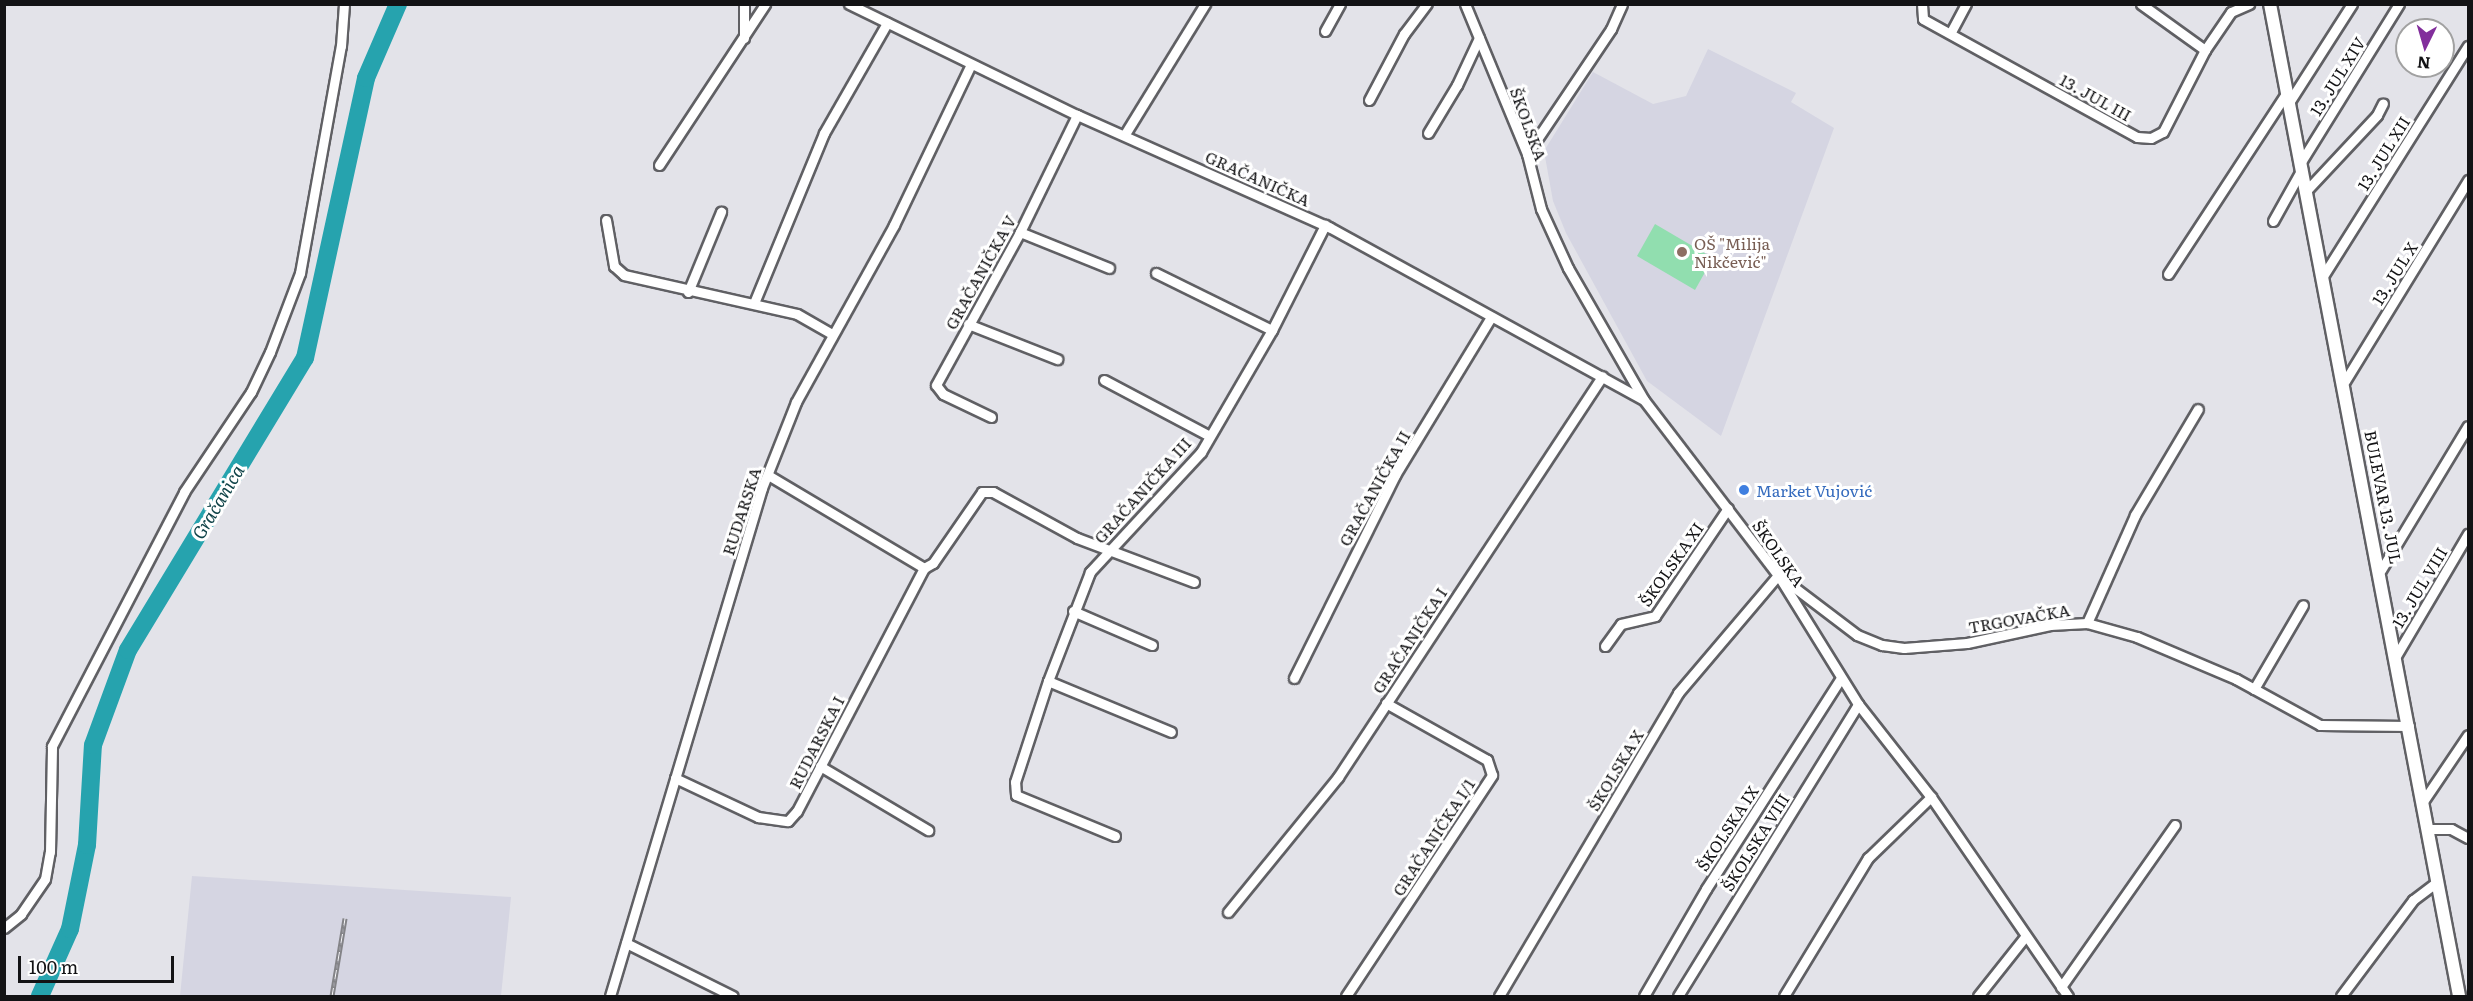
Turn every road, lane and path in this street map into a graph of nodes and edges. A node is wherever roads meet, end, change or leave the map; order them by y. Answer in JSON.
{"nodes":[{"id":1,"x":344,"y":4,"type":"edge"},
{"id":2,"x":744,"y":4,"type":"edge"},
{"id":3,"x":765,"y":4,"type":"edge"},
{"id":4,"x":849,"y":4,"type":"edge"},
{"id":5,"x":1205,"y":4,"type":"edge"},
{"id":6,"x":1340,"y":4,"type":"edge"},
{"id":7,"x":1428,"y":4,"type":"edge"},
{"id":8,"x":1465,"y":4,"type":"edge"},
{"id":9,"x":1622,"y":4,"type":"edge"},
{"id":10,"x":1922,"y":4,"type":"edge"},
{"id":11,"x":1966,"y":4,"type":"edge"},
{"id":12,"x":2141,"y":4,"type":"edge"},
{"id":13,"x":2249,"y":4,"type":"edge"},
{"id":14,"x":2270,"y":4,"type":"edge"},
{"id":15,"x":2352,"y":4,"type":"edge"},
{"id":16,"x":2399,"y":4,"type":"edge"},
{"id":17,"x":888,"y":23,"type":"junction"},
{"id":18,"x":1326,"y":31,"type":"dead end"},
{"id":19,"x":1951,"y":32,"type":"junction"},
{"id":20,"x":1479,"y":38,"type":"junction"},
{"id":21,"x":744,"y":40,"type":"junction"},
{"id":22,"x":2469,"y":46,"type":"edge"},
{"id":23,"x":2205,"y":50,"type":"junction"},
{"id":24,"x":971,"y":64,"type":"junction"},
{"id":25,"x":2288,"y":98,"type":"junction"},
{"id":26,"x":1369,"y":100,"type":"dead end"},
{"id":27,"x":2383,"y":103,"type":"dead end"},
{"id":28,"x":1077,"y":114,"type":"junction"},
{"id":29,"x":1428,"y":133,"type":"dead end"},
{"id":30,"x":1125,"y":135,"type":"junction"},
{"id":31,"x":1527,"y":154,"type":"junction"},
{"id":32,"x":659,"y":165,"type":"dead end"},
{"id":33,"x":2302,"y":166,"type":"junction"},
{"id":34,"x":2469,"y":180,"type":"edge"},
{"id":35,"x":2306,"y":191,"type":"junction"},
{"id":36,"x":721,"y":212,"type":"dead end"},
{"id":37,"x":606,"y":220,"type":"dead end"},
{"id":38,"x":2273,"y":221,"type":"dead end"},
{"id":39,"x":1325,"y":225,"type":"junction"},
{"id":40,"x":1020,"y":232,"type":"junction"},
{"id":41,"x":1110,"y":268,"type":"dead end"},
{"id":42,"x":1156,"y":273,"type":"dead end"},
{"id":43,"x":2168,"y":274,"type":"dead end"},
{"id":44,"x":2323,"y":276,"type":"junction"},
{"id":45,"x":688,"y":292,"type":"junction"},
{"id":46,"x":754,"y":303,"type":"junction"},
{"id":47,"x":1491,"y":317,"type":"junction"},
{"id":48,"x":968,"y":324,"type":"junction"},
{"id":49,"x":1272,"y":330,"type":"junction"},
{"id":50,"x":832,"y":334,"type":"junction"},
{"id":51,"x":1057,"y":360,"type":"dead end"},
{"id":52,"x":1602,"y":376,"type":"junction"},
{"id":53,"x":1104,"y":380,"type":"dead end"},
{"id":54,"x":2345,"y":381,"type":"junction"},
{"id":55,"x":1644,"y":400,"type":"junction"},
{"id":56,"x":2198,"y":410,"type":"dead end"},
{"id":57,"x":991,"y":417,"type":"dead end"},
{"id":58,"x":2469,"y":426,"type":"edge"},
{"id":59,"x":1208,"y":435,"type":"junction"},
{"id":60,"x":768,"y":475,"type":"junction"},
{"id":61,"x":1728,"y":508,"type":"junction"},
{"id":62,"x":2469,"y":534,"type":"edge"},
{"id":63,"x":1109,"y":548,"type":"junction"},
{"id":64,"x":924,"y":568,"type":"junction"},
{"id":65,"x":2381,"y":570,"type":"junction"},
{"id":66,"x":1778,"y":575,"type":"junction"},
{"id":67,"x":1194,"y":582,"type":"dead end"},
{"id":68,"x":2303,"y":605,"type":"dead end"},
{"id":69,"x":1073,"y":611,"type":"junction"},
{"id":70,"x":2087,"y":623,"type":"junction"},
{"id":71,"x":1152,"y":645,"type":"dead end"},
{"id":72,"x":1605,"y":646,"type":"dead end"},
{"id":73,"x":2396,"y":656,"type":"junction"},
{"id":74,"x":1294,"y":678,"type":"dead end"},
{"id":75,"x":1841,"y":678,"type":"junction"},
{"id":76,"x":1048,"y":681,"type":"junction"},
{"id":77,"x":2254,"y":689,"type":"junction"},
{"id":78,"x":1386,"y":704,"type":"junction"},
{"id":79,"x":1858,"y":704,"type":"junction"},
{"id":80,"x":2409,"y":726,"type":"junction"},
{"id":81,"x":1171,"y":732,"type":"dead end"},
{"id":82,"x":2468,"y":736,"type":"edge"},
{"id":83,"x":820,"y":766,"type":"junction"},
{"id":84,"x":675,"y":778,"type":"junction"},
{"id":85,"x":1931,"y":797,"type":"junction"},
{"id":86,"x":2422,"y":803,"type":"junction"},
{"id":87,"x":2175,"y":825,"type":"dead end"},
{"id":88,"x":928,"y":830,"type":"dead end"},
{"id":89,"x":2427,"y":830,"type":"junction"},
{"id":90,"x":1115,"y":836,"type":"dead end"},
{"id":91,"x":2469,"y":838,"type":"edge"},
{"id":92,"x":2438,"y":881,"type":"junction"},
{"id":93,"x":1228,"y":912,"type":"dead end"},
{"id":94,"x":4,"y":928,"type":"edge"},
{"id":95,"x":2025,"y":937,"type":"junction"},
{"id":96,"x":626,"y":943,"type":"junction"},
{"id":97,"x":2061,"y":987,"type":"junction"},
{"id":98,"x":610,"y":996,"type":"edge"},
{"id":99,"x":733,"y":996,"type":"edge"},
{"id":100,"x":1346,"y":996,"type":"edge"},
{"id":101,"x":1499,"y":996,"type":"edge"},
{"id":102,"x":1644,"y":996,"type":"edge"},
{"id":103,"x":1678,"y":996,"type":"edge"},
{"id":104,"x":1784,"y":996,"type":"edge"},
{"id":105,"x":1978,"y":996,"type":"edge"},
{"id":106,"x":2068,"y":996,"type":"edge"},
{"id":107,"x":2341,"y":996,"type":"edge"},
{"id":108,"x":2459,"y":996,"type":"edge"}],
"edges":[{"from":1,"to":94,"type":"street"},
{"from":2,"to":21,"type":"street"},
{"from":3,"to":21,"type":"street"},
{"from":4,"to":17,"type":"street","name":"GRAČANIČKA"},
{"from":5,"to":30,"type":"street"},
{"from":6,"to":18,"type":"street"},
{"from":7,"to":26,"type":"street"},
{"from":8,"to":20,"type":"street","name":"ŠKOLSKA"},
{"from":9,"to":31,"type":"street"},
{"from":10,"to":19,"type":"street","name":"13. JUL III"},
{"from":11,"to":19,"type":"street"},
{"from":12,"to":23,"type":"street"},
{"from":13,"to":23,"type":"street","name":"13. JUL III"},
{"from":14,"to":25,"type":"street","name":"BULEVAR 13. JUL"},
{"from":15,"to":25,"type":"street"},
{"from":16,"to":33,"type":"street","name":"13. JUL XIV"},
{"from":17,"to":24,"type":"street","name":"GRAČANIČKA"},
{"from":17,"to":46,"type":"street"},
{"from":19,"to":23,"type":"street","name":"13. JUL III"},
{"from":20,"to":29,"type":"street"},
{"from":20,"to":31,"type":"street","name":"ŠKOLSKA"},
{"from":21,"to":32,"type":"street"},
{"from":22,"to":44,"type":"street","name":"13. JUL XII"},
{"from":24,"to":28,"type":"street","name":"GRAČANIČKA"},
{"from":24,"to":50,"type":"street","name":"RUDARSKA"},
{"from":25,"to":33,"type":"street","name":"BULEVAR 13. JUL"},
{"from":25,"to":43,"type":"street"},
{"from":27,"to":35,"type":"street"},
{"from":28,"to":30,"type":"street","name":"GRAČANIČKA"},
{"from":28,"to":40,"type":"street","name":"GRAČANIČKA V"},
{"from":30,"to":39,"type":"street","name":"GRAČANIČKA"},
{"from":31,"to":55,"type":"street","name":"ŠKOLSKA"},
{"from":33,"to":35,"type":"street","name":"BULEVAR 13. JUL"},
{"from":33,"to":38,"type":"street","name":"13. JUL XIV"},
{"from":34,"to":54,"type":"street","name":"13. JUL X"},
{"from":35,"to":44,"type":"street","name":"BULEVAR 13. JUL"},
{"from":36,"to":45,"type":"street"},
{"from":37,"to":45,"type":"street"},
{"from":39,"to":47,"type":"street","name":"GRAČANIČKA"},
{"from":39,"to":49,"type":"street","name":"GRAČANIČKA III"},
{"from":40,"to":41,"type":"street"},
{"from":40,"to":48,"type":"street","name":"GRAČANIČKA V"},
{"from":42,"to":49,"type":"street"},
{"from":44,"to":54,"type":"street","name":"BULEVAR 13. JUL"},
{"from":45,"to":46,"type":"street"},
{"from":46,"to":50,"type":"street"},
{"from":47,"to":52,"type":"street","name":"GRAČANIČKA"},
{"from":47,"to":74,"type":"street","name":"GRAČANIČKA II"},
{"from":48,"to":51,"type":"street"},
{"from":48,"to":57,"type":"street","name":"GRAČANIČKA V"},
{"from":49,"to":59,"type":"street","name":"GRAČANIČKA III"},
{"from":50,"to":60,"type":"street","name":"RUDARSKA"},
{"from":52,"to":55,"type":"street","name":"GRAČANIČKA"},
{"from":52,"to":78,"type":"street","name":"GRAČANIČKA I"},
{"from":53,"to":59,"type":"street"},
{"from":54,"to":65,"type":"street","name":"BULEVAR 13. JUL"},
{"from":55,"to":61,"type":"street","name":"ŠKOLSKA"},
{"from":56,"to":70,"type":"street"},
{"from":58,"to":65,"type":"street"},
{"from":59,"to":63,"type":"street","name":"GRAČANIČKA III"},
{"from":60,"to":64,"type":"street"},
{"from":60,"to":84,"type":"street","name":"RUDARSKA"},
{"from":61,"to":66,"type":"street","name":"ŠKOLSKA"},
{"from":61,"to":72,"type":"street","name":"ŠKOLSKA XI"},
{"from":62,"to":73,"type":"street","name":"13. JUL VIII"},
{"from":63,"to":64,"type":"street","name":"RUDARSKA I"},
{"from":63,"to":67,"type":"street"},
{"from":63,"to":69,"type":"street","name":"GRAČANIČKA III"},
{"from":64,"to":83,"type":"street","name":"RUDARSKA I"},
{"from":65,"to":73,"type":"street","name":"BULEVAR 13. JUL"},
{"from":66,"to":70,"type":"street","name":"TRGOVAČKA"},
{"from":66,"to":75,"type":"street","name":"ŠKOLSKA"},
{"from":66,"to":101,"type":"street","name":"ŠKOLSKA X"},
{"from":68,"to":77,"type":"street"},
{"from":69,"to":71,"type":"street"},
{"from":69,"to":76,"type":"street","name":"GRAČANIČKA III"},
{"from":70,"to":77,"type":"street","name":"TRGOVAČKA"},
{"from":73,"to":80,"type":"street","name":"BULEVAR 13. JUL"},
{"from":75,"to":79,"type":"street","name":"ŠKOLSKA"},
{"from":75,"to":102,"type":"street","name":"ŠKOLSKA IX"},
{"from":76,"to":81,"type":"street"},
{"from":76,"to":90,"type":"street","name":"GRAČANIČKA III"},
{"from":77,"to":80,"type":"street","name":"TRGOVAČKA"},
{"from":78,"to":93,"type":"street","name":"GRAČANIČKA I"},
{"from":78,"to":100,"type":"street","name":"GRAČANIČKA I/1"},
{"from":79,"to":85,"type":"street","name":"ŠKOLSKA"},
{"from":79,"to":103,"type":"street","name":"ŠKOLSKA VIII"},
{"from":80,"to":86,"type":"street","name":"BULEVAR 13. JUL"},
{"from":82,"to":86,"type":"street"},
{"from":83,"to":84,"type":"street","name":"RUDARSKA I"},
{"from":83,"to":88,"type":"street"},
{"from":84,"to":96,"type":"street","name":"RUDARSKA"},
{"from":85,"to":95,"type":"street","name":"ŠKOLSKA"},
{"from":85,"to":104,"type":"street"},
{"from":86,"to":89,"type":"street","name":"BULEVAR 13. JUL"},
{"from":87,"to":97,"type":"street"},
{"from":89,"to":91,"type":"street"},
{"from":89,"to":92,"type":"street","name":"BULEVAR 13. JUL"},
{"from":92,"to":107,"type":"street"},
{"from":92,"to":108,"type":"street","name":"BULEVAR 13. JUL"},
{"from":95,"to":97,"type":"street","name":"ŠKOLSKA"},
{"from":95,"to":105,"type":"street"},
{"from":96,"to":98,"type":"street","name":"RUDARSKA"},
{"from":96,"to":99,"type":"street"},
{"from":97,"to":106,"type":"street","name":"ŠKOLSKA"}]}
